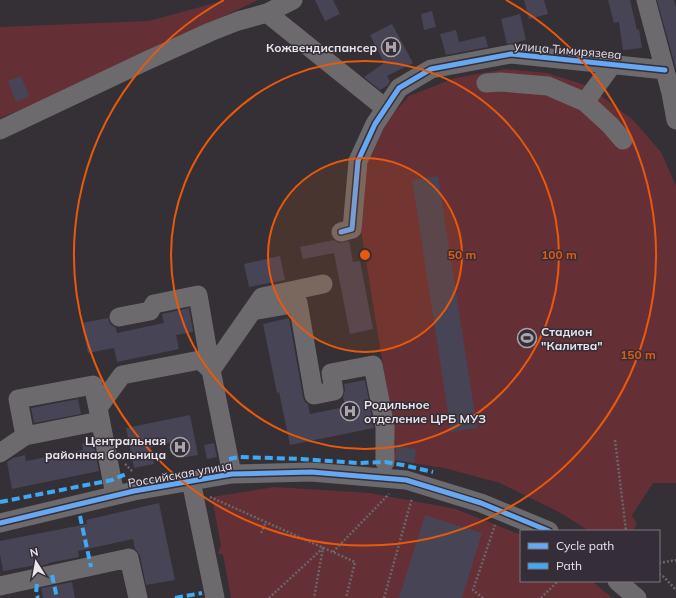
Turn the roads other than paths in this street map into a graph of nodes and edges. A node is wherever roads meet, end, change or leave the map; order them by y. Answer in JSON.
{"nodes":[{"id":1,"x":293,"y":0,"type":"edge"},
{"id":2,"x":646,"y":0,"type":"edge"},
{"id":3,"x":267,"y":13,"type":"junction"},
{"id":4,"x":612,"y":65,"type":"junction"},
{"id":5,"x":665,"y":70,"type":"junction"},
{"id":6,"x":486,"y":83,"type":"dead end"},
{"id":7,"x":585,"y":102,"type":"junction"},
{"id":8,"x":385,"y":108,"type":"junction"},
{"id":9,"x":676,"y":120,"type":"edge"},
{"id":10,"x":0,"y":130,"type":"edge"},
{"id":11,"x":623,"y":140,"type":"dead end"},
{"id":12,"x":341,"y":232,"type":"dead end"},
{"id":13,"x":323,"y":284,"type":"dead end"},
{"id":14,"x":252,"y":311,"type":"junction"},
{"id":15,"x":119,"y":317,"type":"dead end"},
{"id":16,"x":212,"y":370,"type":"junction"},
{"id":17,"x":99,"y":415,"type":"junction"},
{"id":18,"x":25,"y":436,"type":"junction"},
{"id":19,"x":0,"y":453,"type":"edge"},
{"id":20,"x":385,"y":462,"type":"dead end"},
{"id":21,"x":232,"y":474,"type":"junction"},
{"id":22,"x":191,"y":481,"type":"junction"},
{"id":23,"x":115,"y":495,"type":"junction"},
{"id":24,"x":0,"y":522,"type":"edge"},
{"id":25,"x":547,"y":530,"type":"edge"},
{"id":26,"x":618,"y":582,"type":"edge"},
{"id":27,"x":0,"y":586,"type":"edge"},
{"id":28,"x":138,"y":598,"type":"edge"},
{"id":29,"x":215,"y":598,"type":"edge"},
{"id":30,"x":637,"y":598,"type":"edge"}],
"edges":[{"from":1,"to":3,"type":"street"},
{"from":2,"to":5,"type":"street"},
{"from":3,"to":8,"type":"street"},
{"from":3,"to":10,"type":"street"},
{"from":4,"to":5,"type":"street","name":"улица Тимирязева"},
{"from":4,"to":7,"type":"street"},
{"from":4,"to":8,"type":"street","name":"улица Тимирязева"},
{"from":5,"to":9,"type":"street"},
{"from":6,"to":7,"type":"street"},
{"from":7,"to":11,"type":"street"},
{"from":8,"to":12,"type":"street","name":"улица Тимирязева"},
{"from":13,"to":14,"type":"street"},
{"from":14,"to":16,"type":"street"},
{"from":14,"to":20,"type":"street"},
{"from":15,"to":16,"type":"street"},
{"from":16,"to":17,"type":"street"},
{"from":16,"to":21,"type":"street"},
{"from":17,"to":18,"type":"street"},
{"from":17,"to":18,"type":"street"},
{"from":17,"to":23,"type":"street"},
{"from":18,"to":19,"type":"street"},
{"from":21,"to":22,"type":"street","name":"Российская улица"},
{"from":21,"to":25,"type":"street","name":"Российская улица"},
{"from":22,"to":23,"type":"street","name":"Российская улица"},
{"from":22,"to":29,"type":"street"},
{"from":23,"to":24,"type":"street","name":"Российская улица"},
{"from":26,"to":30,"type":"street"},
{"from":27,"to":28,"type":"street"}]}
